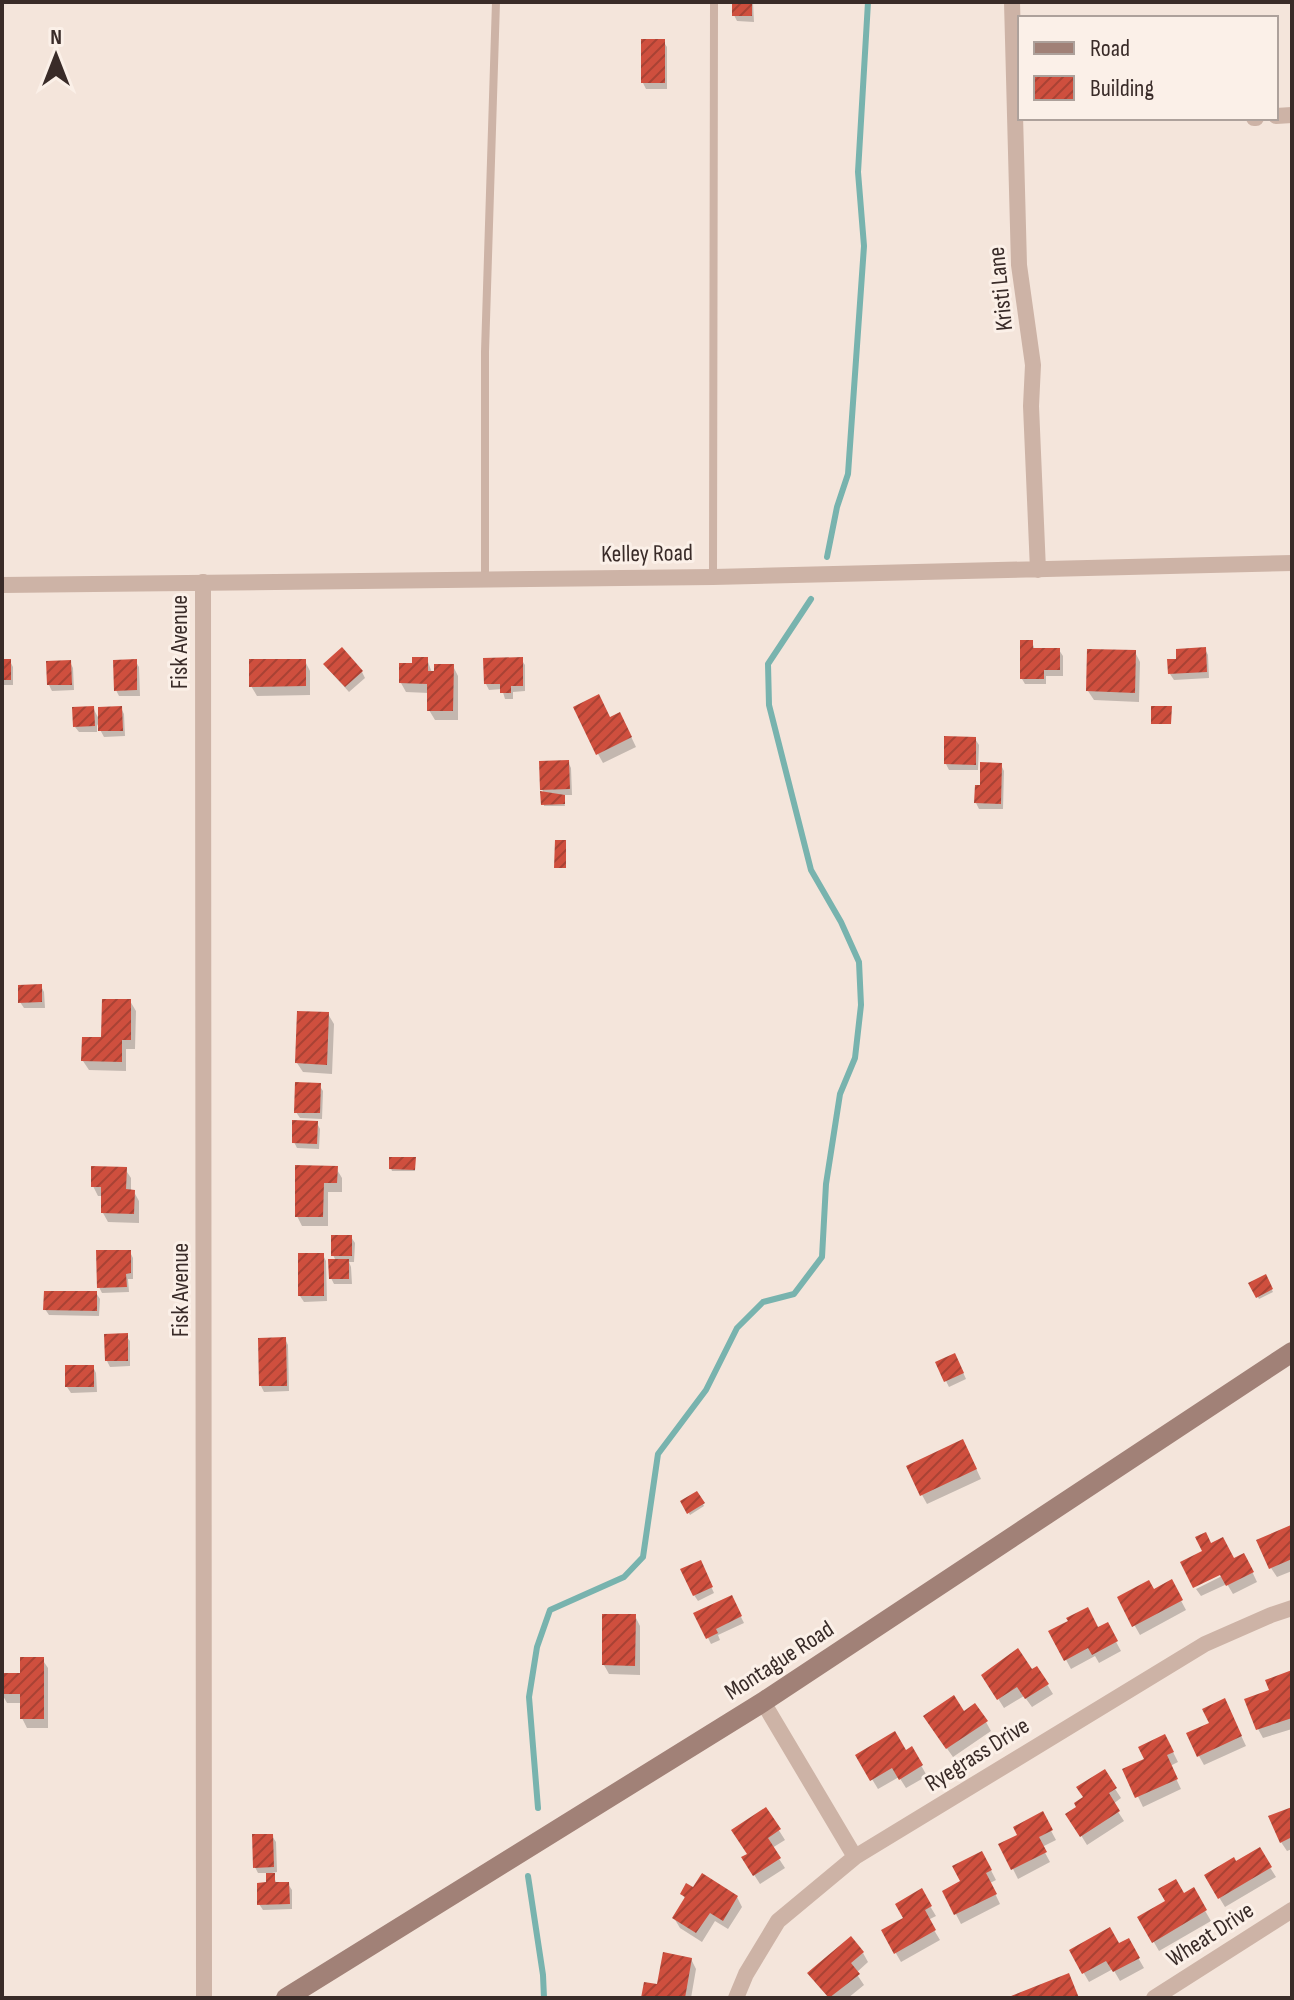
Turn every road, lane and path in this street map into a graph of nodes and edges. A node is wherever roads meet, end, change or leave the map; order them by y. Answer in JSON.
{"nodes":[{"id":1,"x":496,"y":2,"type":"edge"},
{"id":2,"x":714,"y":2,"type":"edge"},
{"id":3,"x":1012,"y":2,"type":"edge"},
{"id":4,"x":1017,"y":98,"type":"edge"},
{"id":5,"x":1292,"y":563,"type":"edge"},
{"id":6,"x":1038,"y":570,"type":"junction"},
{"id":7,"x":713,"y":577,"type":"junction"},
{"id":8,"x":485,"y":579,"type":"junction"},
{"id":9,"x":203,"y":582,"type":"junction"},
{"id":10,"x":2,"y":585,"type":"edge"},
{"id":11,"x":1292,"y":1352,"type":"edge"},
{"id":12,"x":1292,"y":1608,"type":"edge"},
{"id":13,"x":763,"y":1702,"type":"junction"},
{"id":14,"x":855,"y":1857,"type":"junction"},
{"id":15,"x":1292,"y":1910,"type":"edge"},
{"id":16,"x":204,"y":1998,"type":"edge"},
{"id":17,"x":287,"y":1998,"type":"edge"},
{"id":18,"x":736,"y":1998,"type":"edge"},
{"id":19,"x":1154,"y":1998,"type":"edge"}],
"edges":[{"from":1,"to":8,"type":"lane"},
{"from":2,"to":7,"type":"lane"},
{"from":3,"to":4,"type":"street","name":"Kristi Lane"},
{"from":4,"to":6,"type":"street","name":"Kristi Lane"},
{"from":5,"to":6,"type":"street","name":"Kelley Road"},
{"from":6,"to":7,"type":"street","name":"Kelley Road"},
{"from":7,"to":8,"type":"street","name":"Kelley Road"},
{"from":8,"to":9,"type":"street","name":"Kelley Road"},
{"from":9,"to":10,"type":"street","name":"Kelley Road"},
{"from":9,"to":16,"type":"street","name":"Fisk Avenue"},
{"from":11,"to":13,"type":"main road","name":"Montague Road"},
{"from":12,"to":14,"type":"street","name":"Ryegrass Drive"},
{"from":13,"to":14,"type":"street"},
{"from":13,"to":17,"type":"main road","name":"Montague Road"},
{"from":14,"to":18,"type":"street","name":"Ryegrass Drive"},
{"from":15,"to":19,"type":"street","name":"Wheat Drive"}]}
